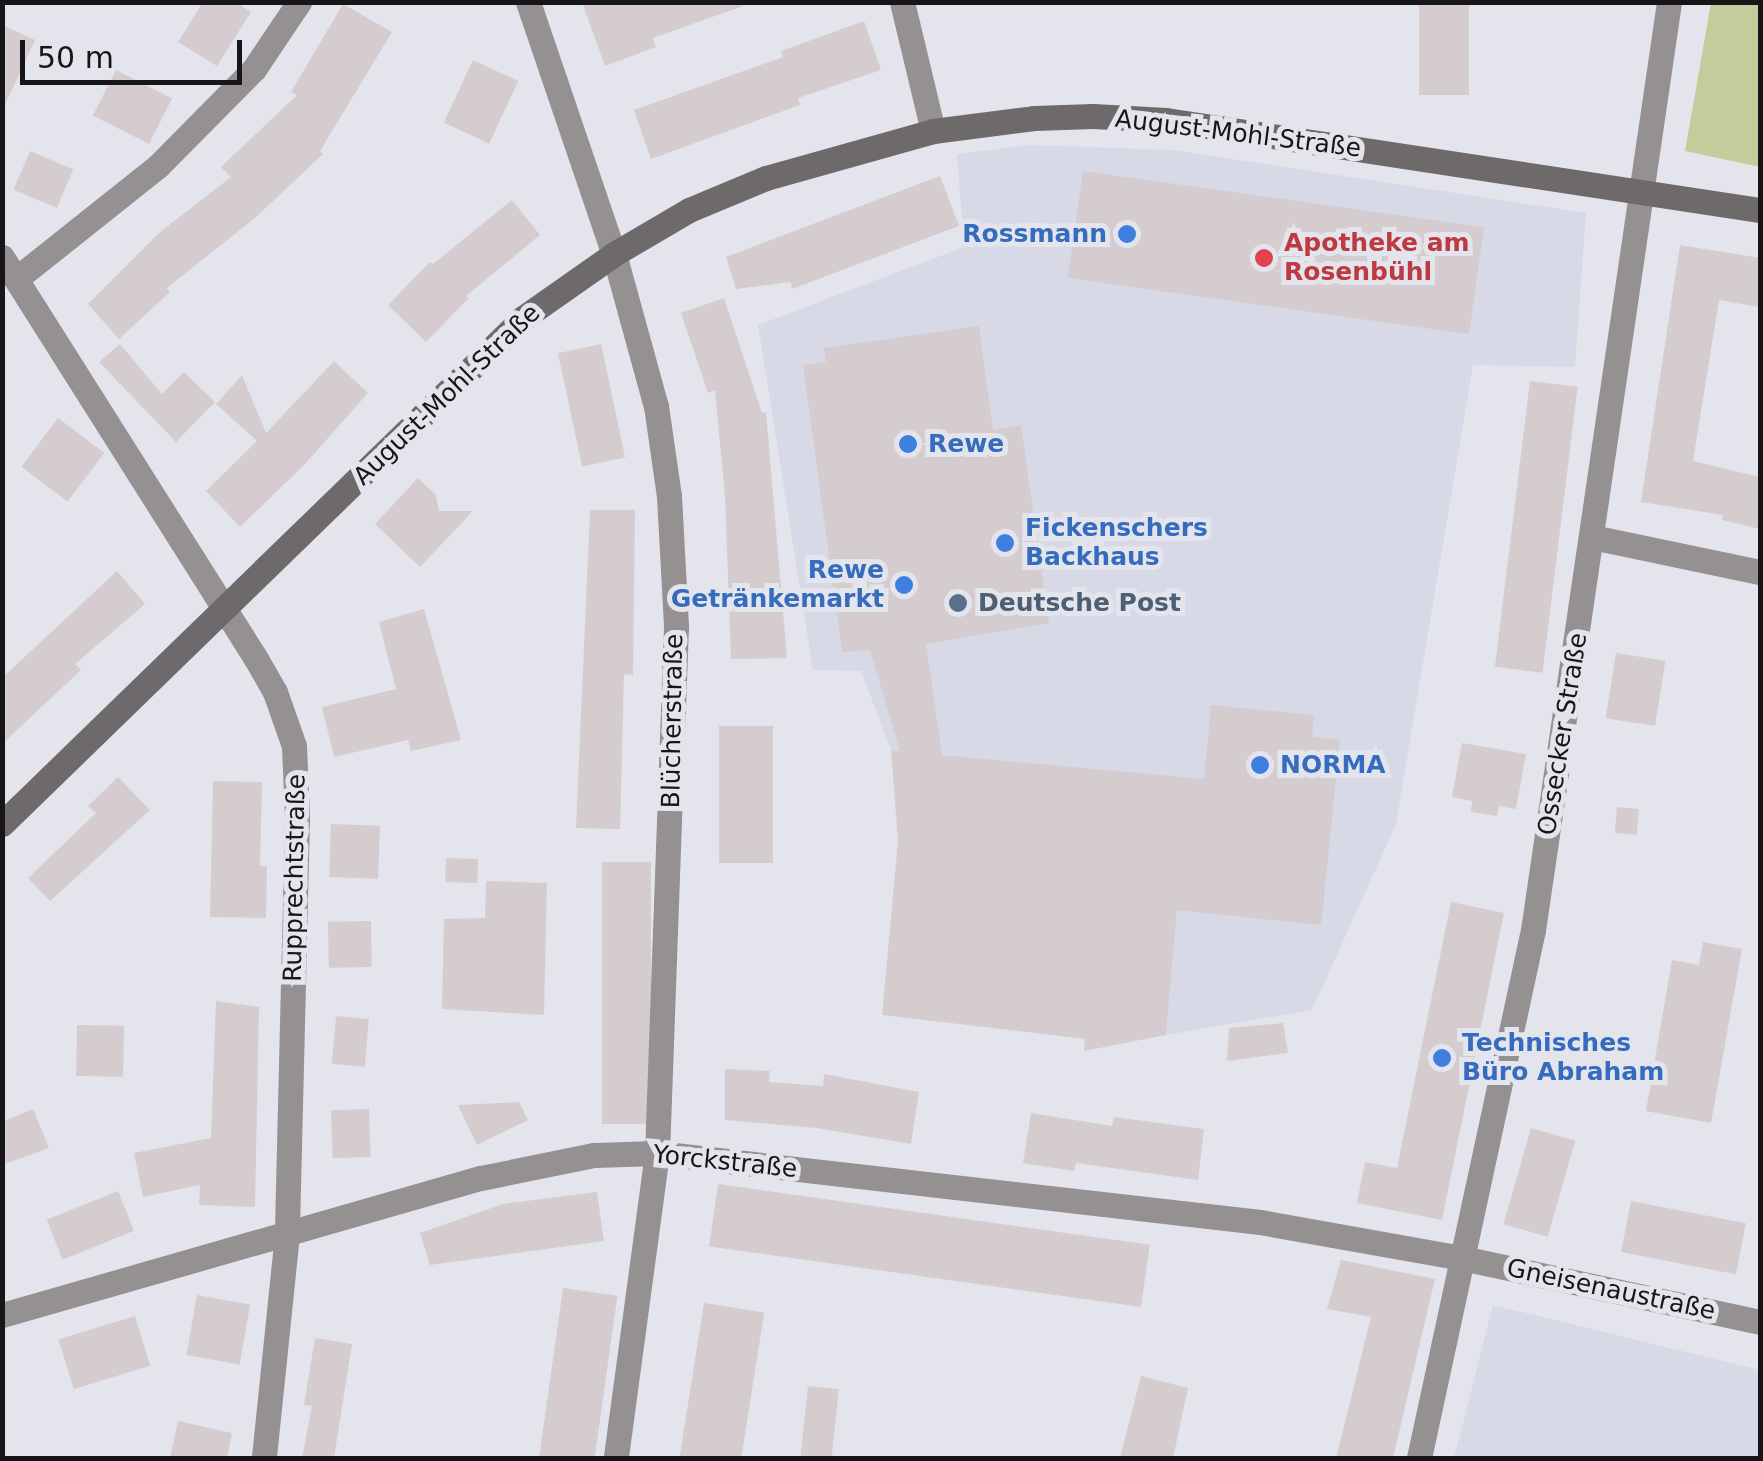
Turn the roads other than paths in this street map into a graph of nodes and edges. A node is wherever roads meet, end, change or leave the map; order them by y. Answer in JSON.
{"nodes":[{"id":1,"x":298,"y":2,"type":"edge"},
{"id":2,"x":528,"y":2,"type":"edge"},
{"id":3,"x":902,"y":2,"type":"edge"},
{"id":4,"x":1669,"y":2,"type":"edge"},
{"id":5,"x":932,"y":131,"type":"junction"},
{"id":6,"x":1640,"y":190,"type":"junction"},
{"id":7,"x":1760,"y":210,"type":"edge"},
{"id":8,"x":614,"y":254,"type":"junction"},
{"id":9,"x":9,"y":268,"type":"edge"},
{"id":10,"x":1592,"y":537,"type":"junction"},
{"id":11,"x":1760,"y":572,"type":"edge"},
{"id":12,"x":224,"y":608,"type":"junction"},
{"id":13,"x":2,"y":824,"type":"edge"},
{"id":14,"x":657,"y":1153,"type":"junction"},
{"id":15,"x":287,"y":1234,"type":"junction"},
{"id":16,"x":1462,"y":1258,"type":"junction"},
{"id":17,"x":2,"y":1314,"type":"edge"},
{"id":18,"x":1760,"y":1322,"type":"edge"},
{"id":19,"x":264,"y":1458,"type":"edge"},
{"id":20,"x":616,"y":1458,"type":"edge"},
{"id":21,"x":1419,"y":1458,"type":"edge"}],
"edges":[{"from":1,"to":9,"type":"street"},
{"from":2,"to":8,"type":"street","name":"Blücherstraße"},
{"from":3,"to":5,"type":"street"},
{"from":4,"to":6,"type":"street","name":"Ossecker Straße"},
{"from":5,"to":6,"type":"main road","name":"August-Mohl-Straße"},
{"from":5,"to":8,"type":"main road","name":"August-Mohl-Straße"},
{"from":6,"to":7,"type":"main road","name":"August-Mohl-Straße"},
{"from":6,"to":10,"type":"street","name":"Ossecker Straße"},
{"from":8,"to":12,"type":"main road","name":"August-Mohl-Straße"},
{"from":8,"to":14,"type":"street","name":"Blücherstraße"},
{"from":9,"to":12,"type":"street","name":"Rupprechtstraße"},
{"from":10,"to":11,"type":"street"},
{"from":10,"to":16,"type":"street","name":"Ossecker Straße"},
{"from":12,"to":13,"type":"main road","name":"August-Mohl-Straße"},
{"from":12,"to":15,"type":"street","name":"Rupprechtstraße"},
{"from":14,"to":15,"type":"street","name":"Yorckstraße"},
{"from":14,"to":16,"type":"street","name":"Yorckstraße"},
{"from":14,"to":20,"type":"street","name":"Blücherstraße"},
{"from":15,"to":17,"type":"street","name":"Yorckstraße"},
{"from":15,"to":19,"type":"street","name":"Rupprechtstraße"},
{"from":16,"to":18,"type":"street","name":"Gneisenaustraße"},
{"from":16,"to":21,"type":"street","name":"Ossecker Straße"}]}
